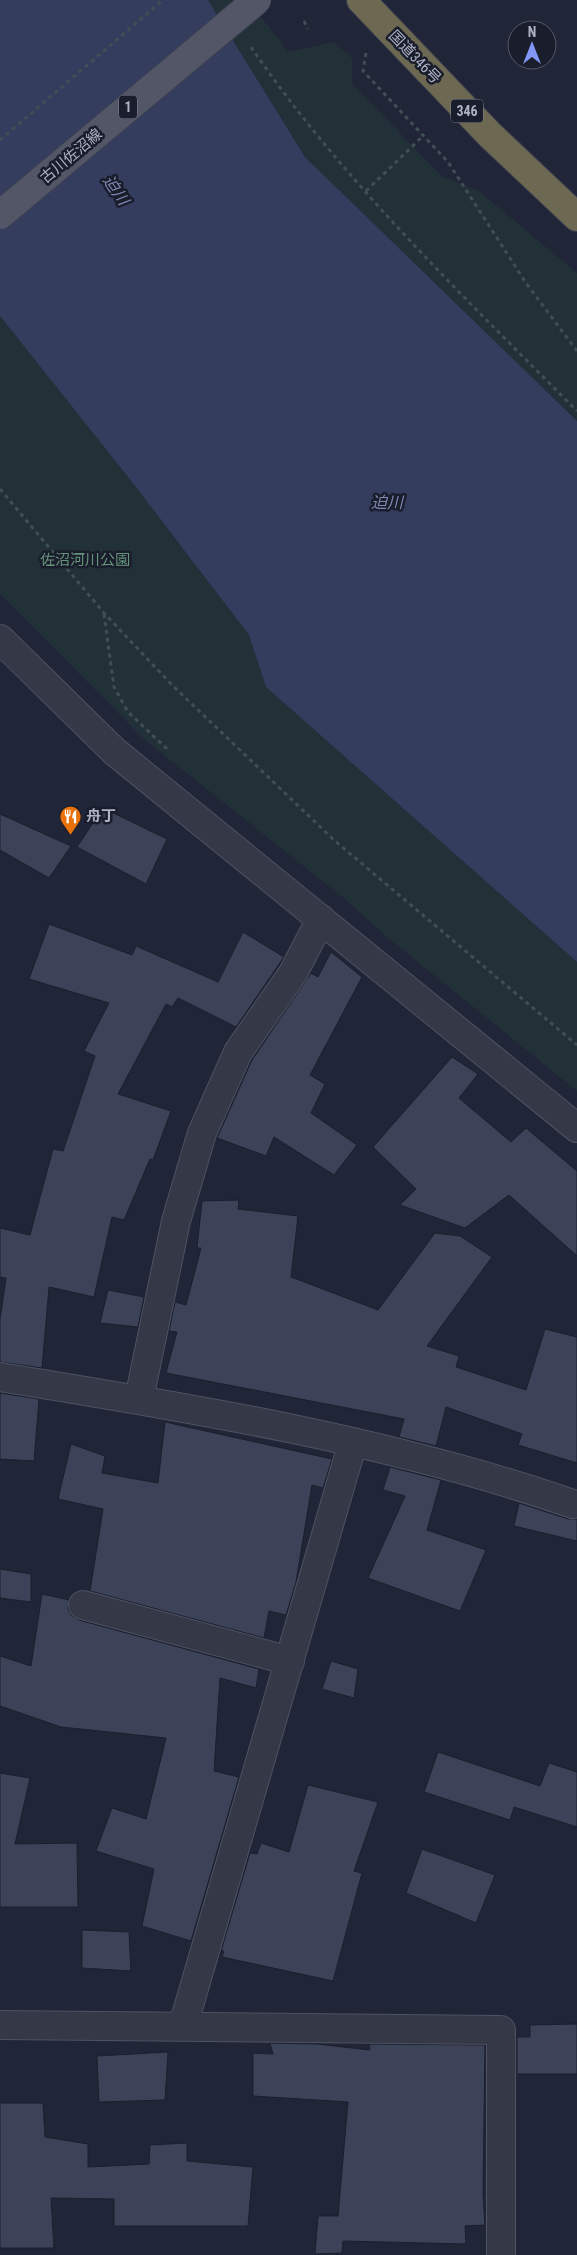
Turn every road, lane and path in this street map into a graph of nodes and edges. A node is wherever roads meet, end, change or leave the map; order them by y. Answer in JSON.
{"nodes":[{"id":1,"x":163,"y":0,"type":"edge"},
{"id":2,"x":257,"y":0,"type":"edge"},
{"id":3,"x":361,"y":0,"type":"edge"},
{"id":4,"x":304,"y":21,"type":"dead end"},
{"id":5,"x":308,"y":29,"type":"dead end"},
{"id":6,"x":366,"y":53,"type":"dead end"},
{"id":7,"x":272,"y":77,"type":"dead end"},
{"id":8,"x":422,"y":137,"type":"junction"},
{"id":9,"x":0,"y":140,"type":"edge"},
{"id":10,"x":366,"y":192,"type":"junction"},
{"id":11,"x":0,"y":215,"type":"edge"},
{"id":12,"x":577,"y":217,"type":"edge"},
{"id":13,"x":577,"y":351,"type":"edge"},
{"id":14,"x":577,"y":411,"type":"edge"},
{"id":15,"x":0,"y":489,"type":"edge"},
{"id":16,"x":104,"y":613,"type":"junction"},
{"id":17,"x":0,"y":639,"type":"edge"},
{"id":18,"x":170,"y":751,"type":"dead end"},
{"id":19,"x":321,"y":919,"type":"junction"},
{"id":20,"x":577,"y":1045,"type":"edge"},
{"id":21,"x":577,"y":1128,"type":"edge"},
{"id":22,"x":0,"y":1376,"type":"edge"},
{"id":23,"x":139,"y":1399,"type":"junction"},
{"id":24,"x":353,"y":1442,"type":"junction"},
{"id":25,"x":576,"y":1501,"type":"edge"},
{"id":26,"x":83,"y":1605,"type":"dead end"},
{"id":27,"x":290,"y":1661,"type":"junction"},
{"id":28,"x":0,"y":2025,"type":"edge"},
{"id":29,"x":183,"y":2026,"type":"junction"},
{"id":30,"x":501,"y":2255,"type":"edge"}],
"edges":[{"from":1,"to":9,"type":"path"},
{"from":2,"to":11,"type":"main road","name":"古川佐沼線","number":"1","bridge":true},
{"from":3,"to":12,"type":"highway","name":"国道346号","number":"346"},
{"from":4,"to":5,"type":"path"},
{"from":6,"to":8,"type":"path"},
{"from":7,"to":10,"type":"path"},
{"from":8,"to":10,"type":"path"},
{"from":8,"to":13,"type":"path"},
{"from":10,"to":14,"type":"path"},
{"from":15,"to":16,"type":"path"},
{"from":16,"to":18,"type":"path"},
{"from":16,"to":20,"type":"path"},
{"from":17,"to":19,"type":"street"},
{"from":19,"to":21,"type":"street"},
{"from":19,"to":23,"type":"street"},
{"from":22,"to":23,"type":"street"},
{"from":23,"to":24,"type":"street"},
{"from":24,"to":25,"type":"street"},
{"from":24,"to":27,"type":"street"},
{"from":26,"to":27,"type":"street"},
{"from":27,"to":29,"type":"street"},
{"from":28,"to":29,"type":"street"},
{"from":29,"to":30,"type":"street"}]}
